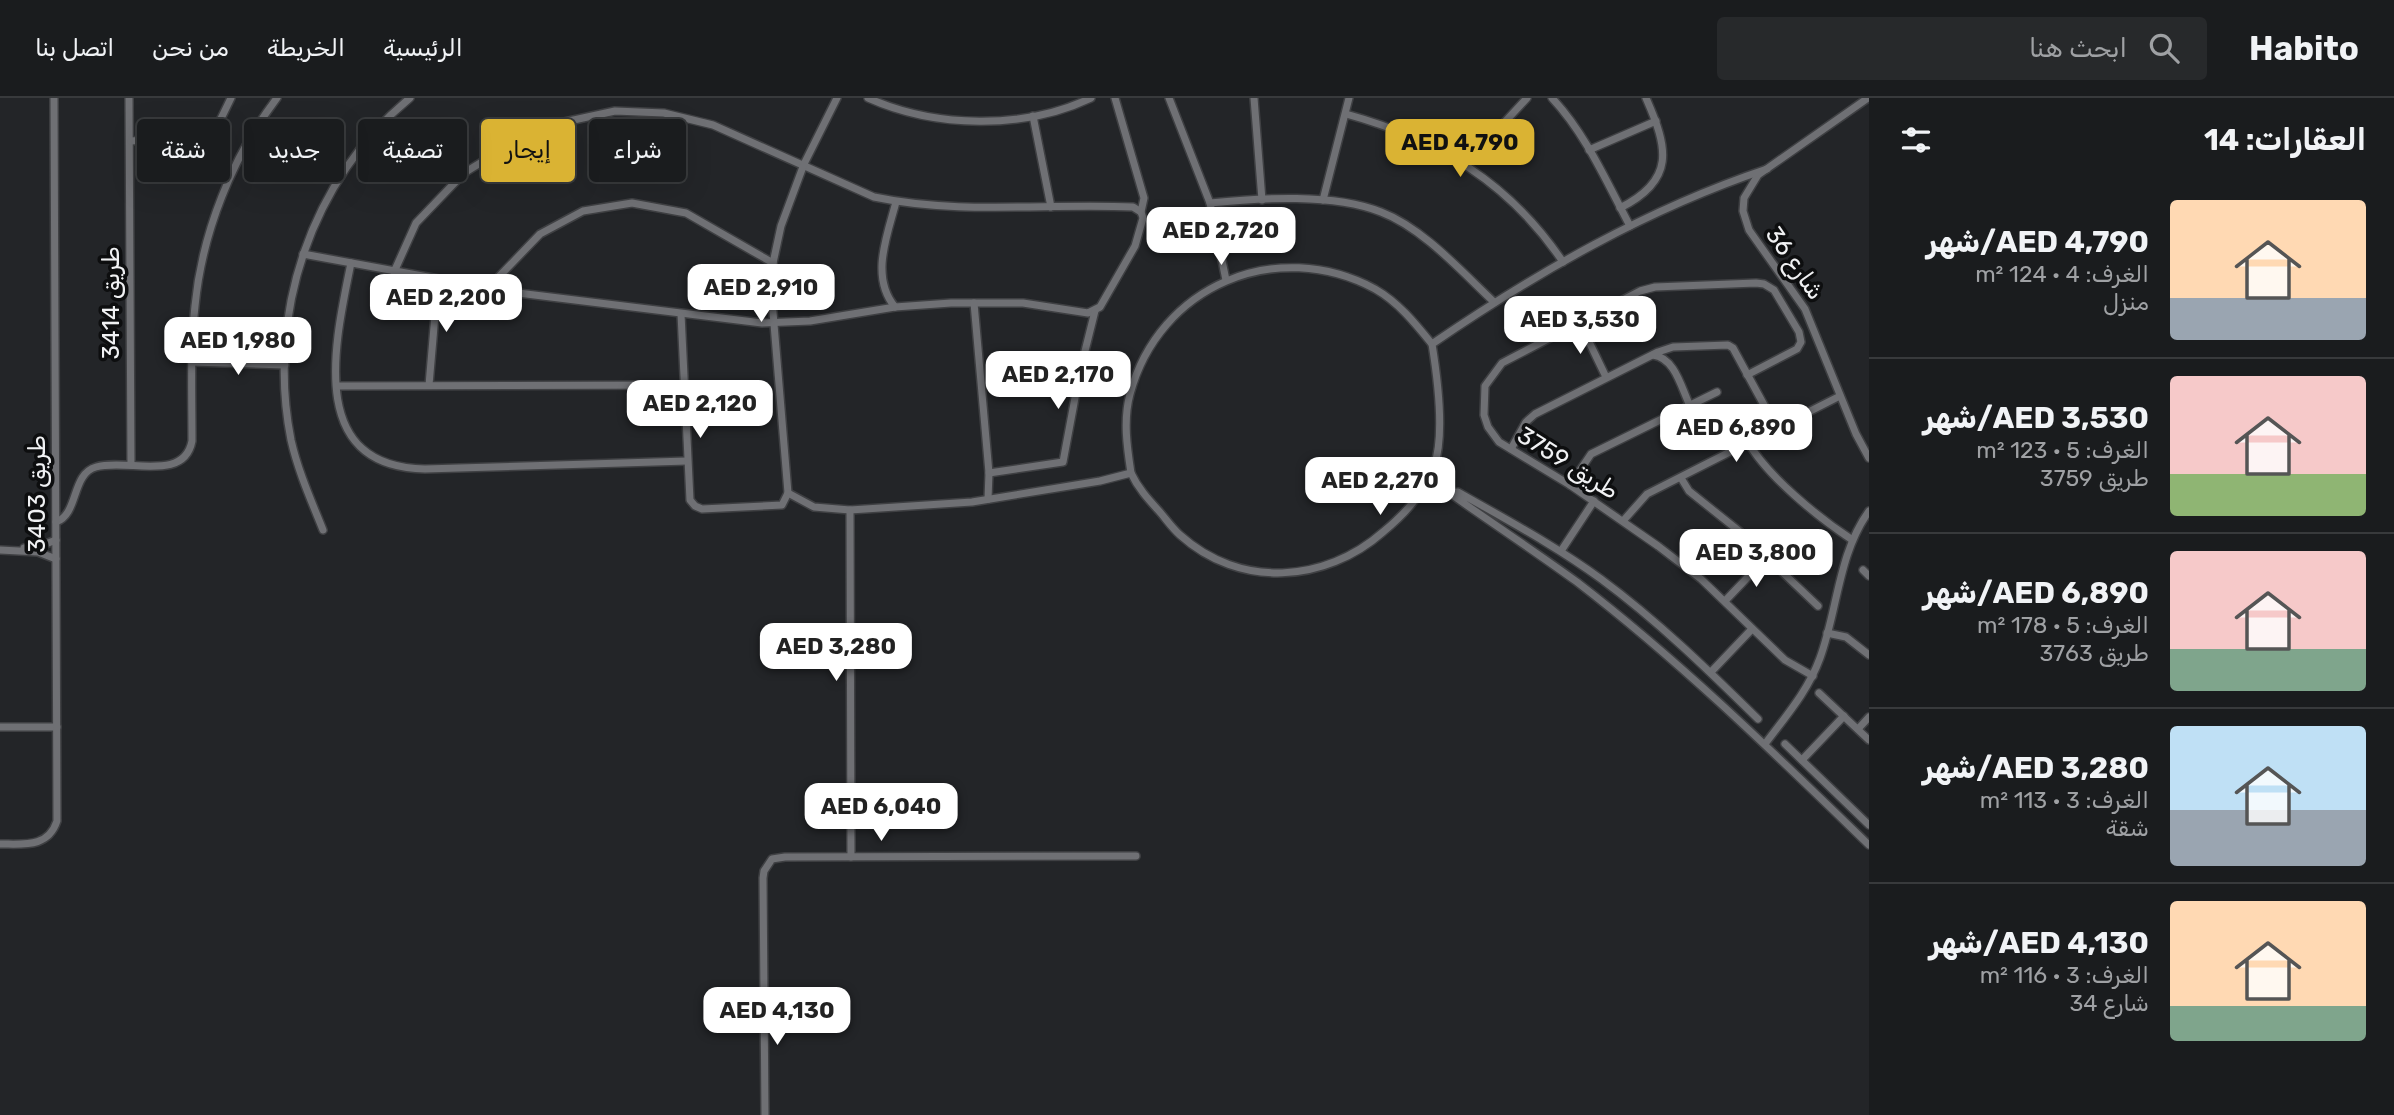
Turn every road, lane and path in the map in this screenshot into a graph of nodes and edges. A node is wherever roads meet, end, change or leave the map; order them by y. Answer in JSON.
{"nodes":[{"id":1,"x":54,"y":98,"type":"edge"},
{"id":2,"x":129,"y":98,"type":"edge"},
{"id":3,"x":230,"y":98,"type":"edge"},
{"id":4,"x":277,"y":98,"type":"edge"},
{"id":5,"x":410,"y":98,"type":"edge"},
{"id":6,"x":837,"y":98,"type":"edge"},
{"id":7,"x":868,"y":98,"type":"edge"},
{"id":8,"x":1091,"y":98,"type":"edge"},
{"id":9,"x":1115,"y":98,"type":"edge"},
{"id":10,"x":1169,"y":98,"type":"edge"},
{"id":11,"x":1254,"y":98,"type":"edge"},
{"id":12,"x":1349,"y":98,"type":"edge"},
{"id":13,"x":1527,"y":98,"type":"edge"},
{"id":14,"x":1552,"y":98,"type":"edge"},
{"id":15,"x":1646,"y":98,"type":"edge"},
{"id":16,"x":1868,"y":98,"type":"edge"},
{"id":17,"x":1346,"y":114,"type":"junction"},
{"id":18,"x":1032,"y":116,"type":"junction"},
{"id":19,"x":1656,"y":121,"type":"junction"},
{"id":20,"x":131,"y":141,"type":"junction"},
{"id":21,"x":1589,"y":150,"type":"junction"},
{"id":22,"x":804,"y":164,"type":"junction"},
{"id":23,"x":1465,"y":165,"type":"junction"},
{"id":24,"x":1767,"y":169,"type":"junction"},
{"id":25,"x":1262,"y":200,"type":"junction"},
{"id":26,"x":1323,"y":200,"type":"junction"},
{"id":27,"x":896,"y":202,"type":"junction"},
{"id":28,"x":1210,"y":203,"type":"junction"},
{"id":29,"x":1051,"y":207,"type":"junction"},
{"id":30,"x":1620,"y":208,"type":"junction"},
{"id":31,"x":1141,"y":212,"type":"junction"},
{"id":32,"x":1630,"y":226,"type":"junction"},
{"id":33,"x":303,"y":254,"type":"junction"},
{"id":34,"x":1563,"y":262,"type":"junction"},
{"id":35,"x":351,"y":263,"type":"junction"},
{"id":36,"x":773,"y":263,"type":"junction"},
{"id":37,"x":394,"y":272,"type":"junction"},
{"id":38,"x":438,"y":280,"type":"junction"},
{"id":39,"x":1226,"y":280,"type":"junction"},
{"id":40,"x":487,"y":289,"type":"junction"},
{"id":41,"x":1494,"y":302,"type":"junction"},
{"id":42,"x":974,"y":303,"type":"junction"},
{"id":43,"x":895,"y":307,"type":"junction"},
{"id":44,"x":1095,"y":311,"type":"junction"},
{"id":45,"x":681,"y":314,"type":"junction"},
{"id":46,"x":1580,"y":323,"type":"junction"},
{"id":47,"x":775,"y":324,"type":"junction"},
{"id":48,"x":1432,"y":344,"type":"junction"},
{"id":49,"x":1678,"y":348,"type":"junction"},
{"id":50,"x":1652,"y":355,"type":"junction"},
{"id":51,"x":192,"y":362,"type":"junction"},
{"id":52,"x":1670,"y":363,"type":"junction"},
{"id":53,"x":285,"y":365,"type":"junction"},
{"id":54,"x":1747,"y":374,"type":"junction"},
{"id":55,"x":1606,"y":377,"type":"junction"},
{"id":56,"x":684,"y":385,"type":"junction"},
{"id":57,"x":337,"y":386,"type":"junction"},
{"id":58,"x":429,"y":386,"type":"junction"},
{"id":59,"x":1717,"y":392,"type":"dead end"},
{"id":60,"x":1840,"y":396,"type":"junction"},
{"id":61,"x":1690,"y":406,"type":"junction"},
{"id":62,"x":1776,"y":427,"type":"junction"},
{"id":63,"x":1748,"y":442,"type":"junction"},
{"id":64,"x":1511,"y":449,"type":"junction"},
{"id":65,"x":1869,"y":458,"type":"edge"},
{"id":66,"x":687,"y":461,"type":"junction"},
{"id":67,"x":131,"y":465,"type":"junction"},
{"id":68,"x":989,"y":473,"type":"junction"},
{"id":69,"x":1131,"y":473,"type":"junction"},
{"id":70,"x":1681,"y":478,"type":"junction"},
{"id":71,"x":1570,"y":485,"type":"junction"},
{"id":72,"x":788,"y":493,"type":"junction"},
{"id":73,"x":988,"y":499,"type":"junction"},
{"id":74,"x":1594,"y":501,"type":"junction"},
{"id":75,"x":850,"y":510,"type":"junction"},
{"id":76,"x":1869,"y":511,"type":"edge"},
{"id":77,"x":1623,"y":521,"type":"junction"},
{"id":78,"x":56,"y":522,"type":"junction"},
{"id":79,"x":323,"y":530,"type":"dead end"},
{"id":80,"x":1851,"y":539,"type":"junction"},
{"id":81,"x":56,"y":540,"type":"junction"},
{"id":82,"x":3,"y":550,"type":"edge"},
{"id":83,"x":1561,"y":551,"type":"junction"},
{"id":84,"x":1767,"y":557,"type":"junction"},
{"id":85,"x":56,"y":559,"type":"junction"},
{"id":86,"x":1725,"y":601,"type":"junction"},
{"id":87,"x":1818,"y":606,"type":"dead end"},
{"id":88,"x":1752,"y":629,"type":"junction"},
{"id":89,"x":1827,"y":633,"type":"junction"},
{"id":90,"x":1869,"y":655,"type":"edge"},
{"id":91,"x":1711,"y":673,"type":"junction"},
{"id":92,"x":1813,"y":676,"type":"junction"},
{"id":93,"x":1819,"y":693,"type":"dead end"},
{"id":94,"x":1844,"y":716,"type":"junction"},
{"id":95,"x":1869,"y":717,"type":"edge"},
{"id":96,"x":1758,"y":719,"type":"dead end"},
{"id":97,"x":0,"y":727,"type":"edge"},
{"id":98,"x":57,"y":727,"type":"junction"},
{"id":99,"x":1858,"y":729,"type":"junction"},
{"id":100,"x":1869,"y":740,"type":"edge"},
{"id":101,"x":1765,"y":744,"type":"junction"},
{"id":102,"x":1785,"y":744,"type":"dead end"},
{"id":103,"x":1802,"y":760,"type":"junction"},
{"id":104,"x":1869,"y":825,"type":"edge"},
{"id":105,"x":0,"y":844,"type":"edge"},
{"id":106,"x":1869,"y":845,"type":"edge"},
{"id":107,"x":851,"y":856,"type":"junction"},
{"id":108,"x":1136,"y":856,"type":"dead end"},
{"id":109,"x":765,"y":1115,"type":"edge"}],
"edges":[{"from":1,"to":78,"type":"street","name":"طريق 3403"},
{"from":2,"to":20,"type":"street","name":"طريق 3414"},
{"from":3,"to":20,"type":"street"},
{"from":4,"to":51,"type":"street"},
{"from":5,"to":33,"type":"street"},
{"from":6,"to":22,"type":"street"},
{"from":7,"to":18,"type":"street"},
{"from":8,"to":18,"type":"street"},
{"from":9,"to":31,"type":"street"},
{"from":10,"to":28,"type":"street"},
{"from":11,"to":25,"type":"street"},
{"from":12,"to":17,"type":"street"},
{"from":13,"to":23,"type":"street"},
{"from":14,"to":21,"type":"street"},
{"from":15,"to":19,"type":"street"},
{"from":16,"to":24,"type":"street","name":"شارع 36"},
{"from":17,"to":23,"type":"street"},
{"from":17,"to":26,"type":"street"},
{"from":18,"to":29,"type":"street"},
{"from":19,"to":21,"type":"street"},
{"from":19,"to":30,"type":"street"},
{"from":20,"to":67,"type":"street","name":"طريق 3414"},
{"from":21,"to":30,"type":"street"},
{"from":22,"to":27,"type":"street"},
{"from":22,"to":36,"type":"street"},
{"from":22,"to":37,"type":"street"},
{"from":23,"to":34,"type":"street"},
{"from":24,"to":32,"type":"street"},
{"from":24,"to":60,"type":"street","name":"شارع 36"},
{"from":25,"to":26,"type":"street"},
{"from":25,"to":28,"type":"street"},
{"from":26,"to":41,"type":"street"},
{"from":27,"to":29,"type":"street"},
{"from":27,"to":43,"type":"street"},
{"from":28,"to":39,"type":"street"},
{"from":29,"to":31,"type":"street"},
{"from":30,"to":32,"type":"street"},
{"from":31,"to":44,"type":"street"},
{"from":32,"to":34,"type":"street"},
{"from":33,"to":35,"type":"street"},
{"from":33,"to":53,"type":"street"},
{"from":34,"to":41,"type":"street"},
{"from":35,"to":37,"type":"street"},
{"from":35,"to":57,"type":"street"},
{"from":36,"to":40,"type":"street"},
{"from":36,"to":47,"type":"street"},
{"from":37,"to":38,"type":"street"},
{"from":38,"to":40,"type":"street"},
{"from":38,"to":58,"type":"street"},
{"from":39,"to":48,"type":"street"},
{"from":39,"to":69,"type":"street"},
{"from":40,"to":45,"type":"street"},
{"from":41,"to":48,"type":"street"},
{"from":42,"to":43,"type":"street"},
{"from":42,"to":44,"type":"street"},
{"from":42,"to":68,"type":"street"},
{"from":43,"to":47,"type":"street"},
{"from":44,"to":68,"type":"street"},
{"from":45,"to":47,"type":"street"},
{"from":45,"to":56,"type":"street"},
{"from":46,"to":54,"type":"street","name":"طريق 3759"},
{"from":46,"to":55,"type":"street"},
{"from":46,"to":64,"type":"street","name":"طريق 3759"},
{"from":47,"to":72,"type":"street"},
{"from":48,"to":69,"type":"street"},
{"from":49,"to":50,"type":"street"},
{"from":49,"to":52,"type":"street"},
{"from":49,"to":54,"type":"street"},
{"from":50,"to":52,"type":"street"},
{"from":50,"to":55,"type":"street"},
{"from":51,"to":53,"type":"street"},
{"from":51,"to":67,"type":"street"},
{"from":52,"to":61,"type":"street"},
{"from":53,"to":79,"type":"street"},
{"from":54,"to":62,"type":"street"},
{"from":55,"to":64,"type":"street"},
{"from":56,"to":58,"type":"street"},
{"from":56,"to":66,"type":"street"},
{"from":57,"to":58,"type":"street"},
{"from":57,"to":66,"type":"street"},
{"from":59,"to":61,"type":"street"},
{"from":60,"to":62,"type":"street"},
{"from":60,"to":65,"type":"street","name":"شارع 36"},
{"from":61,"to":71,"type":"street"},
{"from":62,"to":63,"type":"street"},
{"from":63,"to":70,"type":"street"},
{"from":63,"to":80,"type":"street"},
{"from":64,"to":71,"type":"street","name":"طريق 3759"},
{"from":66,"to":72,"type":"street"},
{"from":67,"to":78,"type":"street"},
{"from":68,"to":73,"type":"street"},
{"from":69,"to":73,"type":"street"},
{"from":70,"to":77,"type":"street"},
{"from":70,"to":84,"type":"street"},
{"from":71,"to":74,"type":"street","name":"طريق 3759"},
{"from":72,"to":75,"type":"street"},
{"from":73,"to":75,"type":"street"},
{"from":74,"to":77,"type":"street","name":"طريق 3759"},
{"from":74,"to":83,"type":"street"},
{"from":75,"to":107,"type":"street"},
{"from":76,"to":80,"type":"street"},
{"from":77,"to":86,"type":"street","name":"طريق 3759"},
{"from":78,"to":81,"type":"street","name":"طريق 3403"},
{"from":80,"to":89,"type":"street"},
{"from":81,"to":82,"type":"street"},
{"from":81,"to":85,"type":"street","name":"طريق 3403"},
{"from":82,"to":85,"type":"street"},
{"from":83,"to":91,"type":"street"},
{"from":83,"to":101,"type":"street"},
{"from":84,"to":86,"type":"street"},
{"from":84,"to":87,"type":"street"},
{"from":85,"to":98,"type":"street","name":"طريق 3403"},
{"from":86,"to":88,"type":"street","name":"طريق 3759"},
{"from":88,"to":91,"type":"street"},
{"from":88,"to":92,"type":"street","name":"طريق 3759"},
{"from":89,"to":90,"type":"street"},
{"from":89,"to":92,"type":"street"},
{"from":91,"to":96,"type":"street"},
{"from":92,"to":101,"type":"street"},
{"from":93,"to":94,"type":"street"},
{"from":94,"to":99,"type":"street"},
{"from":94,"to":103,"type":"street"},
{"from":95,"to":99,"type":"street"},
{"from":97,"to":98,"type":"street"},
{"from":98,"to":105,"type":"street","name":"طريق 3403"},
{"from":99,"to":100,"type":"street"},
{"from":101,"to":106,"type":"street"},
{"from":102,"to":103,"type":"street"},
{"from":103,"to":104,"type":"street"},
{"from":107,"to":108,"type":"street"},
{"from":107,"to":109,"type":"street"}]}
